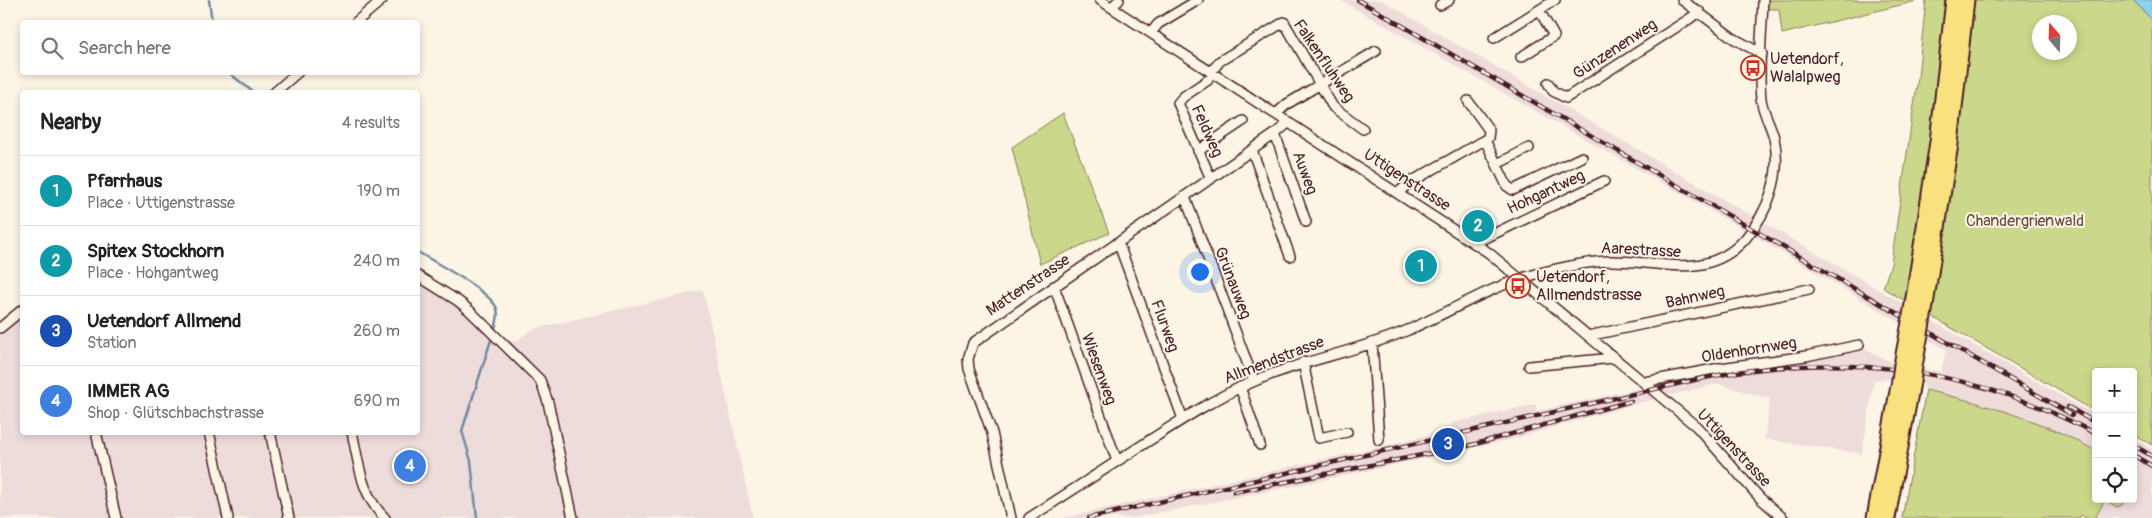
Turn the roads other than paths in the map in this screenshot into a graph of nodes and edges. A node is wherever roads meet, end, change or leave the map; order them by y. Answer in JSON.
{"nodes":[{"id":1,"x":382,"y":0,"type":"edge"},
{"id":2,"x":1100,"y":0,"type":"edge"},
{"id":3,"x":1120,"y":0,"type":"edge"},
{"id":4,"x":1198,"y":0,"type":"edge"},
{"id":5,"x":1449,"y":0,"type":"edge"},
{"id":6,"x":1555,"y":0,"type":"edge"},
{"id":7,"x":1682,"y":0,"type":"edge"},
{"id":8,"x":1763,"y":0,"type":"edge"},
{"id":9,"x":1954,"y":0,"type":"edge"},
{"id":10,"x":1966,"y":0,"type":"edge"},
{"id":11,"x":1440,"y":6,"type":"dead end"},
{"id":12,"x":1112,"y":7,"type":"junction"},
{"id":13,"x":1539,"y":10,"type":"junction"},
{"id":14,"x":1700,"y":12,"type":"junction"},
{"id":15,"x":358,"y":20,"type":"edge"},
{"id":16,"x":1151,"y":32,"type":"junction"},
{"id":17,"x":1494,"y":38,"type":"dead end"},
{"id":18,"x":1376,"y":51,"type":"dead end"},
{"id":19,"x":1762,"y":54,"type":"junction"},
{"id":20,"x":1521,"y":57,"type":"dead end"},
{"id":21,"x":295,"y":75,"type":"edge"},
{"id":22,"x":1209,"y":76,"type":"junction"},
{"id":23,"x":1548,"y":82,"type":"dead end"},
{"id":24,"x":1320,"y":84,"type":"junction"},
{"id":25,"x":277,"y":90,"type":"edge"},
{"id":26,"x":1468,"y":101,"type":"dead end"},
{"id":27,"x":1276,"y":114,"type":"junction"},
{"id":28,"x":1243,"y":121,"type":"dead end"},
{"id":29,"x":1289,"y":122,"type":"junction"},
{"id":30,"x":1363,"y":129,"type":"dead end"},
{"id":31,"x":1275,"y":134,"type":"junction"},
{"id":32,"x":1485,"y":140,"type":"junction"},
{"id":33,"x":1529,"y":148,"type":"dead end"},
{"id":34,"x":1198,"y":150,"type":"junction"},
{"id":35,"x":1252,"y":150,"type":"junction"},
{"id":36,"x":1582,"y":157,"type":"dead end"},
{"id":37,"x":1497,"y":164,"type":"junction"},
{"id":38,"x":1211,"y":179,"type":"junction"},
{"id":39,"x":1604,"y":182,"type":"dead end"},
{"id":40,"x":1398,"y":193,"type":"junction"},
{"id":41,"x":1184,"y":197,"type":"junction"},
{"id":42,"x":1306,"y":222,"type":"dead end"},
{"id":43,"x":1118,"y":242,"type":"junction"},
{"id":44,"x":1475,"y":243,"type":"junction"},
{"id":45,"x":1290,"y":256,"type":"dead end"},
{"id":46,"x":420,"y":277,"type":"edge"},
{"id":47,"x":1520,"y":279,"type":"junction"},
{"id":48,"x":1054,"y":286,"type":"junction"},
{"id":49,"x":1809,"y":289,"type":"dead end"},
{"id":50,"x":1919,"y":302,"type":"junction"},
{"id":51,"x":20,"y":312,"type":"edge"},
{"id":52,"x":0,"y":328,"type":"edge"},
{"id":53,"x":1588,"y":336,"type":"junction"},
{"id":54,"x":1372,"y":343,"type":"junction"},
{"id":55,"x":1859,"y":345,"type":"dead end"},
{"id":56,"x":1614,"y":358,"type":"junction"},
{"id":57,"x":1304,"y":362,"type":"junction"},
{"id":58,"x":1529,"y":366,"type":"dead end"},
{"id":59,"x":1254,"y":381,"type":"junction"},
{"id":60,"x":1906,"y":381,"type":"junction"},
{"id":61,"x":1644,"y":382,"type":"junction"},
{"id":62,"x":1240,"y":387,"type":"junction"},
{"id":63,"x":1183,"y":419,"type":"junction"},
{"id":64,"x":1348,"y":432,"type":"dead end"},
{"id":65,"x":97,"y":435,"type":"edge"},
{"id":66,"x":210,"y":435,"type":"edge"},
{"id":67,"x":271,"y":435,"type":"edge"},
{"id":68,"x":353,"y":435,"type":"edge"},
{"id":69,"x":1378,"y":440,"type":"dead end"},
{"id":70,"x":1260,"y":445,"type":"dead end"},
{"id":71,"x":1117,"y":461,"type":"junction"},
{"id":72,"x":116,"y":518,"type":"edge"},
{"id":73,"x":228,"y":518,"type":"edge"},
{"id":74,"x":289,"y":518,"type":"edge"},
{"id":75,"x":385,"y":518,"type":"edge"},
{"id":76,"x":573,"y":518,"type":"edge"},
{"id":77,"x":1011,"y":518,"type":"edge"},
{"id":78,"x":1029,"y":518,"type":"edge"},
{"id":79,"x":1783,"y":518,"type":"edge"},
{"id":80,"x":1875,"y":518,"type":"edge"},
{"id":81,"x":1887,"y":518,"type":"edge"}],
"edges":[{"from":1,"to":15,"type":"street"},
{"from":2,"to":12,"type":"street","name":"Uttigenstrasse"},
{"from":3,"to":12,"type":"street"},
{"from":4,"to":16,"type":"street"},
{"from":5,"to":11,"type":"street"},
{"from":6,"to":13,"type":"street"},
{"from":7,"to":14,"type":"street"},
{"from":8,"to":19,"type":"street","name":"Aarestrasse"},
{"from":9,"to":50,"type":"highway"},
{"from":10,"to":50,"type":"highway"},
{"from":12,"to":16,"type":"street","name":"Uttigenstrasse"},
{"from":13,"to":17,"type":"street"},
{"from":13,"to":20,"type":"street"},
{"from":14,"to":19,"type":"street"},
{"from":14,"to":23,"type":"street","name":"Günzenenweg"},
{"from":16,"to":22,"type":"street","name":"Uttigenstrasse"},
{"from":18,"to":24,"type":"street"},
{"from":19,"to":47,"type":"street","name":"Aarestrasse"},
{"from":21,"to":25,"type":"street"},
{"from":22,"to":24,"type":"street","name":"Falkenfluhweg"},
{"from":22,"to":27,"type":"street","name":"Uttigenstrasse"},
{"from":22,"to":34,"type":"street","name":"Feldweg"},
{"from":24,"to":27,"type":"street"},
{"from":24,"to":30,"type":"street","name":"Falkenfluhweg"},
{"from":26,"to":32,"type":"street"},
{"from":27,"to":29,"type":"street","name":"Uttigenstrasse"},
{"from":28,"to":34,"type":"street"},
{"from":29,"to":31,"type":"street","name":"Mattenstrasse"},
{"from":29,"to":40,"type":"street","name":"Uttigenstrasse"},
{"from":31,"to":35,"type":"street","name":"Mattenstrasse"},
{"from":31,"to":42,"type":"street","name":"Auweg"},
{"from":32,"to":37,"type":"street"},
{"from":32,"to":40,"type":"street"},
{"from":33,"to":37,"type":"street"},
{"from":34,"to":38,"type":"street","name":"Feldweg"},
{"from":35,"to":38,"type":"street","name":"Mattenstrasse"},
{"from":35,"to":45,"type":"street"},
{"from":36,"to":37,"type":"street"},
{"from":38,"to":41,"type":"street","name":"Mattenstrasse"},
{"from":39,"to":44,"type":"street","name":"Hohgantweg"},
{"from":40,"to":44,"type":"street","name":"Uttigenstrasse"},
{"from":41,"to":43,"type":"street","name":"Mattenstrasse"},
{"from":41,"to":59,"type":"street","name":"Grünauweg"},
{"from":43,"to":48,"type":"street","name":"Mattenstrasse"},
{"from":43,"to":63,"type":"street","name":"Flurweg"},
{"from":44,"to":47,"type":"street","name":"Uttigenstrasse"},
{"from":46,"to":76,"type":"street"},
{"from":47,"to":53,"type":"street","name":"Uttigenstrasse"},
{"from":47,"to":54,"type":"street","name":"Allmendstrasse"},
{"from":48,"to":71,"type":"street","name":"Wiesenweg"},
{"from":48,"to":77,"type":"street","name":"Mattenstrasse"},
{"from":49,"to":53,"type":"street","name":"Bahnweg"},
{"from":50,"to":60,"type":"highway","bridge":true},
{"from":51,"to":52,"type":"street"},
{"from":53,"to":56,"type":"street","name":"Uttigenstrasse"},
{"from":54,"to":57,"type":"street","name":"Allmendstrasse"},
{"from":54,"to":69,"type":"street"},
{"from":55,"to":61,"type":"street","name":"Oldenhornweg"},
{"from":56,"to":58,"type":"street"},
{"from":56,"to":61,"type":"street","name":"Uttigenstrasse"},
{"from":57,"to":59,"type":"street","name":"Allmendstrasse"},
{"from":57,"to":64,"type":"street"},
{"from":59,"to":62,"type":"street","name":"Allmendstrasse"},
{"from":60,"to":80,"type":"highway"},
{"from":60,"to":81,"type":"highway"},
{"from":61,"to":79,"type":"street","name":"Uttigenstrasse"},
{"from":62,"to":63,"type":"street","name":"Allmendstrasse"},
{"from":62,"to":70,"type":"street"},
{"from":63,"to":71,"type":"street","name":"Allmendstrasse"},
{"from":65,"to":72,"type":"street"},
{"from":66,"to":73,"type":"street"},
{"from":67,"to":74,"type":"street"},
{"from":68,"to":75,"type":"street"},
{"from":71,"to":78,"type":"street","name":"Allmendstrasse"}]}
